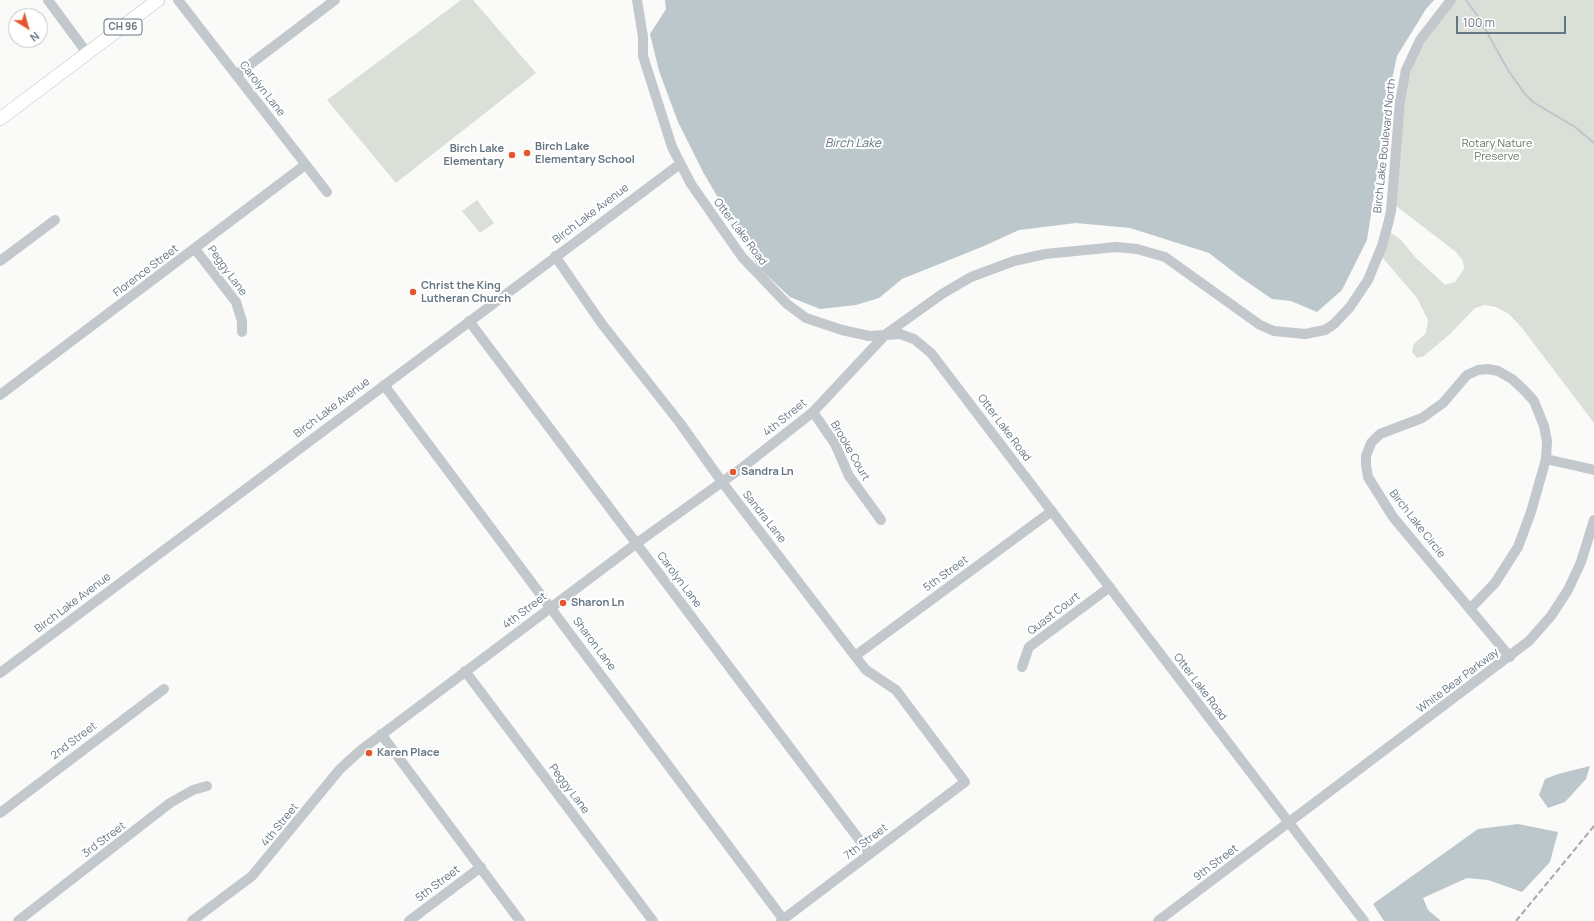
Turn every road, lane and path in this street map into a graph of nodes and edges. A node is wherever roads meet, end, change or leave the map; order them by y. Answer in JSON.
{"nodes":[{"id":1,"x":48,"y":0,"type":"edge"},
{"id":2,"x":158,"y":0,"type":"edge"},
{"id":3,"x":178,"y":0,"type":"edge"},
{"id":4,"x":335,"y":0,"type":"edge"},
{"id":5,"x":637,"y":0,"type":"edge"},
{"id":6,"x":1451,"y":0,"type":"edge"},
{"id":7,"x":87,"y":53,"type":"junction"},
{"id":8,"x":236,"y":75,"type":"junction"},
{"id":9,"x":0,"y":119,"type":"edge"},
{"id":10,"x":680,"y":164,"type":"junction"},
{"id":11,"x":306,"y":165,"type":"junction"},
{"id":12,"x":327,"y":192,"type":"dead end"},
{"id":13,"x":55,"y":220,"type":"dead end"},
{"id":14,"x":195,"y":248,"type":"junction"},
{"id":15,"x":555,"y":256,"type":"junction"},
{"id":16,"x":0,"y":261,"type":"edge"},
{"id":17,"x":469,"y":321,"type":"junction"},
{"id":18,"x":242,"y":332,"type":"dead end"},
{"id":19,"x":886,"y":334,"type":"junction"},
{"id":20,"x":384,"y":385,"type":"junction"},
{"id":21,"x":0,"y":395,"type":"edge"},
{"id":22,"x":813,"y":412,"type":"junction"},
{"id":23,"x":1546,"y":460,"type":"junction"},
{"id":24,"x":1594,"y":470,"type":"edge"},
{"id":25,"x":722,"y":482,"type":"junction"},
{"id":26,"x":1052,"y":511,"type":"junction"},
{"id":27,"x":881,"y":520,"type":"dead end"},
{"id":28,"x":1594,"y":520,"type":"edge"},
{"id":29,"x":637,"y":543,"type":"junction"},
{"id":30,"x":1110,"y":587,"type":"junction"},
{"id":31,"x":551,"y":607,"type":"junction"},
{"id":32,"x":1470,"y":609,"type":"junction"},
{"id":33,"x":855,"y":656,"type":"junction"},
{"id":34,"x":1510,"y":657,"type":"junction"},
{"id":35,"x":1022,"y":667,"type":"dead end"},
{"id":36,"x":465,"y":671,"type":"junction"},
{"id":37,"x":0,"y":673,"type":"edge"},
{"id":38,"x":164,"y":689,"type":"dead end"},
{"id":39,"x":381,"y":734,"type":"junction"},
{"id":40,"x":965,"y":782,"type":"joint"},
{"id":41,"x":207,"y":786,"type":"dead end"},
{"id":42,"x":0,"y":812,"type":"edge"},
{"id":43,"x":1289,"y":823,"type":"junction"},
{"id":44,"x":870,"y":854,"type":"junction"},
{"id":45,"x":481,"y":867,"type":"junction"},
{"id":46,"x":782,"y":920,"type":"edge"},
{"id":47,"x":18,"y":921,"type":"edge"},
{"id":48,"x":192,"y":921,"type":"edge"},
{"id":49,"x":409,"y":921,"type":"edge"},
{"id":50,"x":520,"y":921,"type":"edge"},
{"id":51,"x":653,"y":921,"type":"edge"},
{"id":52,"x":1158,"y":921,"type":"edge"},
{"id":53,"x":1364,"y":921,"type":"edge"}],
"edges":[{"from":1,"to":7,"type":"street"},
{"from":2,"to":7,"type":"main road","number":"CH 96"},
{"from":3,"to":8,"type":"street","name":"Carolyn Lane"},
{"from":4,"to":8,"type":"street"},
{"from":5,"to":10,"type":"street","name":"Otter Lake Road"},
{"from":6,"to":19,"type":"street","name":"Birch Lake Boulevard North"},
{"from":7,"to":9,"type":"main road","number":"CH 96"},
{"from":8,"to":11,"type":"street","name":"Carolyn Lane"},
{"from":10,"to":15,"type":"street","name":"Birch Lake Avenue"},
{"from":10,"to":19,"type":"street","name":"Otter Lake Road"},
{"from":11,"to":12,"type":"street","name":"Carolyn Lane"},
{"from":11,"to":14,"type":"street","name":"Florence Street"},
{"from":13,"to":16,"type":"street"},
{"from":14,"to":18,"type":"street","name":"Peggy Lane"},
{"from":14,"to":21,"type":"street","name":"Florence Street"},
{"from":15,"to":17,"type":"street","name":"Birch Lake Avenue"},
{"from":15,"to":25,"type":"street","name":"Sandra Lane"},
{"from":17,"to":20,"type":"street","name":"Birch Lake Avenue"},
{"from":17,"to":29,"type":"street","name":"Carolyn Lane"},
{"from":19,"to":22,"type":"street","name":"4th Street"},
{"from":19,"to":26,"type":"street","name":"Otter Lake Road"},
{"from":20,"to":31,"type":"street","name":"Sharon Lane"},
{"from":20,"to":37,"type":"street","name":"Birch Lake Avenue"},
{"from":22,"to":25,"type":"street","name":"4th Street"},
{"from":22,"to":27,"type":"street","name":"Brooke Court"},
{"from":23,"to":24,"type":"street"},
{"from":23,"to":32,"type":"street","name":"Birch Lake Circle"},
{"from":23,"to":32,"type":"street","name":"Birch Lake Circle"},
{"from":25,"to":29,"type":"street","name":"4th Street"},
{"from":25,"to":33,"type":"street","name":"Sandra Lane"},
{"from":26,"to":30,"type":"street","name":"Otter Lake Road"},
{"from":26,"to":33,"type":"street","name":"5th Street"},
{"from":28,"to":34,"type":"street","name":"White Bear Parkway"},
{"from":29,"to":31,"type":"street","name":"4th Street"},
{"from":29,"to":44,"type":"street","name":"Carolyn Lane"},
{"from":30,"to":35,"type":"street","name":"Quast Court"},
{"from":30,"to":43,"type":"street","name":"Otter Lake Road"},
{"from":31,"to":36,"type":"street","name":"4th Street"},
{"from":31,"to":46,"type":"street","name":"Sharon Lane"},
{"from":32,"to":34,"type":"street","name":"Birch Lake Circle"},
{"from":33,"to":40,"type":"street","name":"Sandra Lane"},
{"from":34,"to":43,"type":"street","name":"White Bear Parkway"},
{"from":36,"to":39,"type":"street","name":"4th Street"},
{"from":36,"to":51,"type":"street","name":"Peggy Lane"},
{"from":38,"to":42,"type":"street","name":"2nd Street"},
{"from":39,"to":45,"type":"street"},
{"from":39,"to":48,"type":"street","name":"4th Street"},
{"from":40,"to":44,"type":"street","name":"7th Street"},
{"from":41,"to":47,"type":"street","name":"3rd Street"},
{"from":43,"to":52,"type":"street","name":"9th Street"},
{"from":43,"to":53,"type":"street","name":"Otter Lake Road"},
{"from":44,"to":46,"type":"street","name":"7th Street"},
{"from":45,"to":49,"type":"street","name":"5th Street"},
{"from":45,"to":50,"type":"street"}]}
